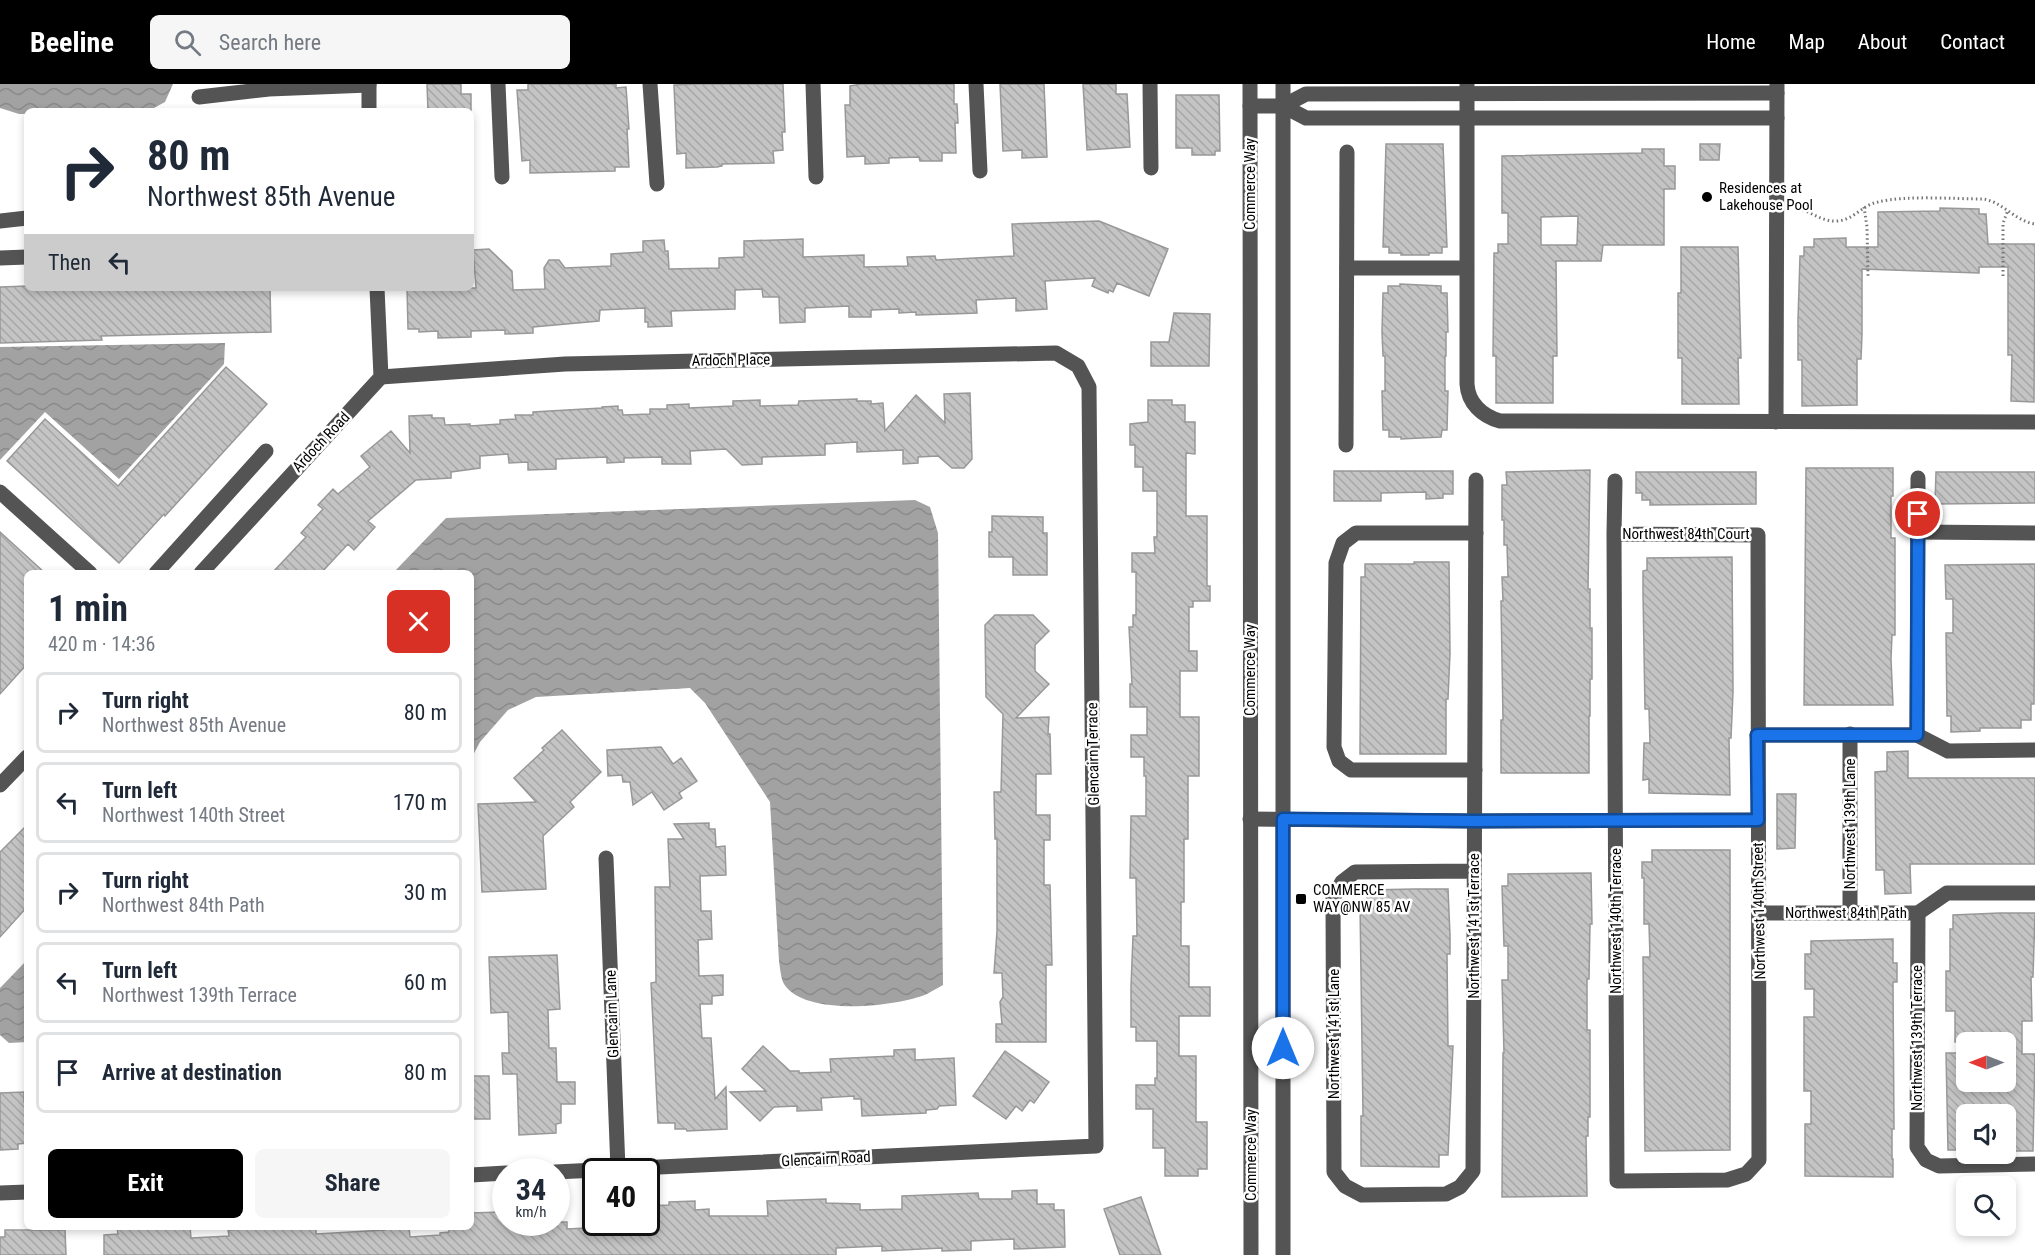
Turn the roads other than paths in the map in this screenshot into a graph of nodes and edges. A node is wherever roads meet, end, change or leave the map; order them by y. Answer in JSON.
{"nodes":[{"id":1,"x":498,"y":84,"type":"edge"},
{"id":2,"x":650,"y":84,"type":"edge"},
{"id":3,"x":813,"y":84,"type":"edge"},
{"id":4,"x":976,"y":84,"type":"edge"},
{"id":5,"x":1150,"y":84,"type":"edge"},
{"id":6,"x":1251,"y":84,"type":"edge"},
{"id":7,"x":1283,"y":84,"type":"edge"},
{"id":8,"x":369,"y":85,"type":"edge"},
{"id":9,"x":270,"y":87,"type":"edge"},
{"id":10,"x":1777,"y":88,"type":"edge"},
{"id":11,"x":1467,"y":89,"type":"edge"},
{"id":12,"x":199,"y":97,"type":"dead end"},
{"id":13,"x":1251,"y":106,"type":"junction"},
{"id":14,"x":1283,"y":106,"type":"junction"},
{"id":15,"x":369,"y":108,"type":"edge"},
{"id":16,"x":1777,"y":118,"type":"junction"},
{"id":17,"x":1467,"y":119,"type":"junction"},
{"id":18,"x":1347,"y":152,"type":"dead end"},
{"id":19,"x":1151,"y":168,"type":"dead end"},
{"id":20,"x":980,"y":171,"type":"dead end"},
{"id":21,"x":502,"y":177,"type":"dead end"},
{"id":22,"x":816,"y":177,"type":"dead end"},
{"id":23,"x":657,"y":184,"type":"dead end"},
{"id":24,"x":24,"y":218,"type":"edge"},
{"id":25,"x":0,"y":222,"type":"edge"},
{"id":26,"x":24,"y":257,"type":"edge"},
{"id":27,"x":0,"y":258,"type":"edge"},
{"id":28,"x":1347,"y":267,"type":"junction"},
{"id":29,"x":1466,"y":268,"type":"junction"},
{"id":30,"x":377,"y":291,"type":"edge"},
{"id":31,"x":1078,"y":366,"type":"joint"},
{"id":32,"x":381,"y":377,"type":"junction"},
{"id":33,"x":1776,"y":422,"type":"junction"},
{"id":34,"x":2035,"y":422,"type":"edge"},
{"id":35,"x":1346,"y":445,"type":"dead end"},
{"id":36,"x":266,"y":451,"type":"dead end"},
{"id":37,"x":1918,"y":478,"type":"dead end"},
{"id":38,"x":1476,"y":480,"type":"dead end"},
{"id":39,"x":1615,"y":481,"type":"dead end"},
{"id":40,"x":0,"y":492,"type":"edge"},
{"id":41,"x":1918,"y":532,"type":"junction"},
{"id":42,"x":1476,"y":533,"type":"junction"},
{"id":43,"x":2035,"y":533,"type":"edge"},
{"id":44,"x":1614,"y":534,"type":"junction"},
{"id":45,"x":1758,"y":535,"type":"joint"},
{"id":46,"x":87,"y":570,"type":"edge"},
{"id":47,"x":162,"y":570,"type":"edge"},
{"id":48,"x":204,"y":570,"type":"edge"},
{"id":49,"x":1850,"y":734,"type":"junction"},
{"id":50,"x":1757,"y":735,"type":"junction"},
{"id":51,"x":1917,"y":735,"type":"junction"},
{"id":52,"x":2035,"y":750,"type":"edge"},
{"id":53,"x":24,"y":760,"type":"edge"},
{"id":54,"x":1475,"y":770,"type":"junction"},
{"id":55,"x":0,"y":785,"type":"edge"},
{"id":56,"x":1250,"y":819,"type":"junction"},
{"id":57,"x":1283,"y":819,"type":"junction"},
{"id":58,"x":1758,"y":820,"type":"junction"},
{"id":59,"x":1474,"y":821,"type":"junction"},
{"id":60,"x":1616,"y":821,"type":"junction"},
{"id":61,"x":606,"y":858,"type":"dead end"},
{"id":62,"x":1474,"y":871,"type":"junction"},
{"id":63,"x":2035,"y":893,"type":"edge"},
{"id":64,"x":1760,"y":913,"type":"junction"},
{"id":65,"x":1850,"y":913,"type":"junction"},
{"id":66,"x":1918,"y":913,"type":"junction"},
{"id":67,"x":1096,"y":1146,"type":"joint"},
{"id":68,"x":618,"y":1158,"type":"edge"},
{"id":69,"x":2035,"y":1164,"type":"edge"},
{"id":70,"x":660,"y":1167,"type":"edge"},
{"id":71,"x":492,"y":1174,"type":"edge"},
{"id":72,"x":1746,"y":1174,"type":"joint"},
{"id":73,"x":474,"y":1175,"type":"edge"},
{"id":74,"x":1344,"y":1186,"type":"joint"},
{"id":75,"x":24,"y":1192,"type":"edge"},
{"id":76,"x":0,"y":1193,"type":"edge"},
{"id":77,"x":1251,"y":1255,"type":"edge"},
{"id":78,"x":1283,"y":1255,"type":"edge"}],
"edges":[{"from":1,"to":21,"type":"street"},
{"from":2,"to":23,"type":"street"},
{"from":3,"to":22,"type":"street"},
{"from":4,"to":20,"type":"street"},
{"from":5,"to":19,"type":"street"},
{"from":6,"to":13,"type":"street","name":"Commerce Way"},
{"from":7,"to":14,"type":"street"},
{"from":8,"to":9,"type":"street"},
{"from":8,"to":15,"type":"street"},
{"from":9,"to":12,"type":"street"},
{"from":10,"to":11,"type":"street"},
{"from":10,"to":16,"type":"street"},
{"from":11,"to":14,"type":"street"},
{"from":11,"to":17,"type":"street"},
{"from":13,"to":14,"type":"street"},
{"from":13,"to":56,"type":"street","name":"Commerce Way"},
{"from":14,"to":17,"type":"street"},
{"from":14,"to":57,"type":"street"},
{"from":16,"to":17,"type":"street"},
{"from":16,"to":33,"type":"street"},
{"from":17,"to":29,"type":"street"},
{"from":18,"to":28,"type":"street"},
{"from":24,"to":25,"type":"street"},
{"from":26,"to":27,"type":"street"},
{"from":28,"to":29,"type":"street"},
{"from":28,"to":35,"type":"street"},
{"from":29,"to":33,"type":"street"},
{"from":30,"to":32,"type":"street"},
{"from":31,"to":32,"type":"street","name":"Ardoch Place"},
{"from":31,"to":67,"type":"street","name":"Glencairn Terrace"},
{"from":32,"to":48,"type":"street","name":"Ardoch Road"},
{"from":33,"to":34,"type":"street"},
{"from":36,"to":47,"type":"street"},
{"from":37,"to":41,"type":"street"},
{"from":38,"to":42,"type":"street","name":"Northwest 141st Terrace"},
{"from":39,"to":44,"type":"street","name":"Northwest 140th Terrace"},
{"from":40,"to":46,"type":"street"},
{"from":41,"to":43,"type":"street"},
{"from":41,"to":51,"type":"street"},
{"from":42,"to":54,"type":"street","name":"Northwest 141st Terrace"},
{"from":42,"to":54,"type":"street"},
{"from":44,"to":45,"type":"street","name":"Northwest 84th Court"},
{"from":44,"to":60,"type":"street","name":"Northwest 140th Terrace"},
{"from":45,"to":50,"type":"street","name":"Northwest 140th Street"},
{"from":49,"to":50,"type":"street"},
{"from":49,"to":51,"type":"street"},
{"from":49,"to":65,"type":"street","name":"Northwest 139th Lane"},
{"from":50,"to":58,"type":"street","name":"Northwest 140th Street"},
{"from":51,"to":52,"type":"street"},
{"from":53,"to":55,"type":"street"},
{"from":54,"to":59,"type":"street","name":"Northwest 141st Terrace"},
{"from":56,"to":57,"type":"street"},
{"from":56,"to":77,"type":"street","name":"Commerce Way"},
{"from":57,"to":59,"type":"street"},
{"from":57,"to":78,"type":"street"},
{"from":58,"to":60,"type":"street"},
{"from":58,"to":64,"type":"street","name":"Northwest 140th Street"},
{"from":59,"to":60,"type":"street"},
{"from":59,"to":62,"type":"street","name":"Northwest 141st Terrace"},
{"from":60,"to":72,"type":"street","name":"Northwest 140th Terrace"},
{"from":61,"to":68,"type":"street","name":"Glencairn Lane"},
{"from":62,"to":74,"type":"street","name":"Northwest 141st Terrace"},
{"from":62,"to":74,"type":"street","name":"Northwest 141st Lane"},
{"from":63,"to":66,"type":"street","name":"Northwest 84th Path"},
{"from":64,"to":65,"type":"street","name":"Northwest 84th Path"},
{"from":64,"to":72,"type":"street","name":"Northwest 140th Street"},
{"from":65,"to":66,"type":"street","name":"Northwest 84th Path"},
{"from":66,"to":69,"type":"street","name":"Northwest 139th Terrace"},
{"from":67,"to":70,"type":"street","name":"Glencairn Road"},
{"from":71,"to":73,"type":"street"},
{"from":75,"to":76,"type":"street"}]}
